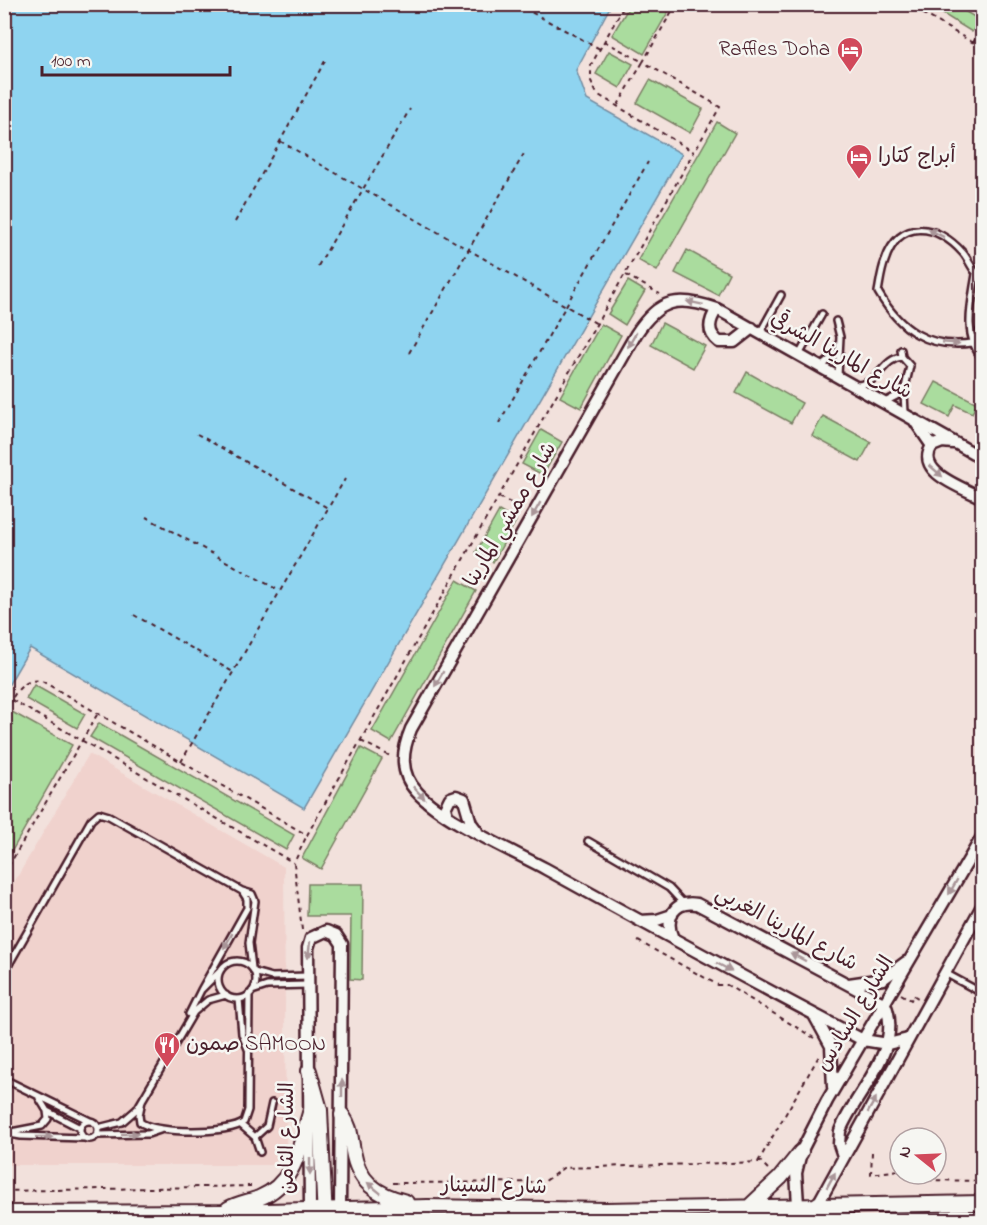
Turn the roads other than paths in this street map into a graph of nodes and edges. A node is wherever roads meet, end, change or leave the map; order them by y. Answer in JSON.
{"nodes":[{"id":1,"x":976,"y":274,"type":"junction"},
{"id":2,"x":982,"y":277,"type":"edge"},
{"id":3,"x":782,"y":295,"type":"dead end"},
{"id":4,"x":673,"y":302,"type":"joint"},
{"id":5,"x":717,"y":309,"type":"junction"},
{"id":6,"x":822,"y":314,"type":"dead end"},
{"id":7,"x":836,"y":321,"type":"dead end"},
{"id":8,"x":982,"y":328,"type":"edge"},
{"id":9,"x":756,"y":331,"type":"junction"},
{"id":10,"x":972,"y":342,"type":"junction"},
{"id":11,"x":901,"y":350,"type":"dead end"},
{"id":12,"x":837,"y":352,"type":"junction"},
{"id":13,"x":800,"y":355,"type":"junction"},
{"id":14,"x":902,"y":357,"type":"junction"},
{"id":15,"x":982,"y":358,"type":"edge"},
{"id":16,"x":821,"y":367,"type":"junction"},
{"id":17,"x":838,"y":376,"type":"junction"},
{"id":18,"x":853,"y":385,"type":"junction"},
{"id":19,"x":904,"y":392,"type":"junction"},
{"id":20,"x":885,"y":402,"type":"junction"},
{"id":21,"x":909,"y":416,"type":"junction"},
{"id":22,"x":956,"y":443,"type":"junction"},
{"id":23,"x":932,"y":446,"type":"junction"},
{"id":24,"x":982,"y":458,"type":"edge"},
{"id":25,"x":982,"y":498,"type":"edge"},
{"id":26,"x":447,"y":814,"type":"junction"},
{"id":27,"x":478,"y":832,"type":"junction"},
{"id":28,"x":982,"y":837,"type":"edge"},
{"id":29,"x":588,"y":842,"type":"dead end"},
{"id":30,"x":242,"y":891,"type":"junction"},
{"id":31,"x":683,"y":903,"type":"junction"},
{"id":32,"x":982,"y":906,"type":"edge"},
{"id":33,"x":672,"y":915,"type":"junction"},
{"id":34,"x":640,"y":921,"type":"junction"},
{"id":35,"x":672,"y":939,"type":"junction"},
{"id":36,"x":913,"y":956,"type":"junction"},
{"id":37,"x":253,"y":970,"type":"junction"},
{"id":38,"x":220,"y":971,"type":"junction"},
{"id":39,"x":4,"y":973,"type":"edge"},
{"id":40,"x":945,"y":973,"type":"junction"},
{"id":41,"x":308,"y":980,"type":"junction"},
{"id":42,"x":849,"y":984,"type":"junction"},
{"id":43,"x":201,"y":990,"type":"junction"},
{"id":44,"x":251,"y":992,"type":"junction"},
{"id":45,"x":982,"y":993,"type":"edge"},
{"id":46,"x":226,"y":995,"type":"junction"},
{"id":47,"x":239,"y":999,"type":"junction"},
{"id":48,"x":885,"y":1004,"type":"junction"},
{"id":49,"x":814,"y":1014,"type":"junction"},
{"id":50,"x":188,"y":1019,"type":"junction"},
{"id":51,"x":908,"y":1039,"type":"junction"},
{"id":52,"x":863,"y":1040,"type":"junction"},
{"id":53,"x":888,"y":1044,"type":"junction"},
{"id":54,"x":248,"y":1049,"type":"junction"},
{"id":55,"x":309,"y":1071,"type":"junction"},
{"id":56,"x":4,"y":1079,"type":"edge"},
{"id":57,"x":833,"y":1091,"type":"junction"},
{"id":58,"x":39,"y":1098,"type":"junction"},
{"id":59,"x":142,"y":1101,"type":"junction"},
{"id":60,"x":272,"y":1103,"type":"dead end"},
{"id":61,"x":47,"y":1111,"type":"junction"},
{"id":62,"x":310,"y":1113,"type":"junction"},
{"id":63,"x":342,"y":1115,"type":"junction"},
{"id":64,"x":90,"y":1121,"type":"junction"},
{"id":65,"x":240,"y":1125,"type":"junction"},
{"id":66,"x":80,"y":1128,"type":"junction"},
{"id":67,"x":98,"y":1128,"type":"junction"},
{"id":68,"x":162,"y":1130,"type":"junction"},
{"id":69,"x":5,"y":1133,"type":"edge"},
{"id":70,"x":97,"y":1135,"type":"junction"},
{"id":71,"x":255,"y":1137,"type":"junction"},
{"id":72,"x":84,"y":1138,"type":"junction"},
{"id":73,"x":260,"y":1152,"type":"dead end"},
{"id":74,"x":801,"y":1152,"type":"junction"},
{"id":75,"x":843,"y":1156,"type":"junction"},
{"id":76,"x":982,"y":1203,"type":"edge"},
{"id":77,"x":818,"y":1204,"type":"junction"},
{"id":78,"x":798,"y":1205,"type":"junction"},
{"id":79,"x":750,"y":1206,"type":"junction"},
{"id":80,"x":428,"y":1207,"type":"junction"},
{"id":81,"x":606,"y":1210,"type":"junction"},
{"id":82,"x":222,"y":1212,"type":"junction"},
{"id":83,"x":4,"y":1213,"type":"edge"},
{"id":84,"x":340,"y":1215,"type":"edge"},
{"id":85,"x":319,"y":1217,"type":"edge"},
{"id":86,"x":582,"y":1221,"type":"edge"},
{"id":87,"x":801,"y":1221,"type":"edge"}],
"edges":[{"from":1,"to":2,"type":"lane"},
{"from":1,"to":10,"type":"lane"},
{"from":1,"to":10,"type":"lane","one_way":true},
{"from":3,"to":9,"type":"lane"},
{"from":5,"to":4,"type":"street","name":"شارع المارينا الشرقي","one_way":true},
{"from":4,"to":26,"type":"street","name":"شارع ممشي المارينا","one_way":true},
{"from":5,"to":9,"type":"street","name":"شارع المارينا الشرقي"},
{"from":5,"to":9,"type":"street","name":"شارع المارينا الشرقي"},
{"from":6,"to":13,"type":"lane"},
{"from":7,"to":12,"type":"lane"},
{"from":8,"to":10,"type":"lane"},
{"from":9,"to":13,"type":"street","name":"شارع المارينا الشرقي"},
{"from":10,"to":15,"type":"lane"},
{"from":11,"to":14,"type":"lane"},
{"from":12,"to":16,"type":"lane"},
{"from":12,"to":17,"type":"lane"},
{"from":13,"to":16,"type":"street","name":"شارع المارينا الشرقي"},
{"from":14,"to":18,"type":"lane"},
{"from":14,"to":19,"type":"lane"},
{"from":16,"to":17,"type":"street","name":"شارع المارينا الشرقي"},
{"from":17,"to":18,"type":"street","name":"شارع المارينا الشرقي"},
{"from":18,"to":20,"type":"street","name":"شارع المارينا الشرقي"},
{"from":19,"to":20,"type":"lane"},
{"from":19,"to":21,"type":"lane"},
{"from":20,"to":21,"type":"street","name":"شارع المارينا الشرقي"},
{"from":21,"to":22,"type":"street","name":"شارع المارينا الشرقي"},
{"from":21,"to":23,"type":"street","name":"شارع المارينا الشرقي"},
{"from":22,"to":23,"type":"street"},
{"from":22,"to":24,"type":"street","name":"شارع المارينا الشرقي"},
{"from":23,"to":25,"type":"street","name":"شارع المارينا الشرقي","one_way":true},
{"from":26,"to":27,"type":"street"},
{"from":26,"to":27,"type":"street"},
{"from":27,"to":34,"type":"street"},
{"from":28,"to":36,"type":"street","name":"الشارع السادس","one_way":true},
{"from":29,"to":31,"type":"lane"},
{"from":30,"to":37,"type":"lane"},
{"from":30,"to":39,"type":"lane"},
{"from":30,"to":43,"type":"lane","one_way":true},
{"from":31,"to":33,"type":"street","name":"شارع المارينا الغربي"},
{"from":42,"to":31,"type":"street","name":"شارع المارينا الغربي","one_way":true},
{"from":32,"to":40,"type":"street"},
{"from":33,"to":34,"type":"street"},
{"from":33,"to":35,"type":"street"},
{"from":34,"to":35,"type":"street"},
{"from":35,"to":49,"type":"street","one_way":true},
{"from":36,"to":42,"type":"street"},
{"from":36,"to":48,"type":"street","name":"الشارع السادس"},
{"from":37,"to":38,"type":"lane"},
{"from":37,"to":41,"type":"lane"},
{"from":37,"to":44,"type":"lane"},
{"from":38,"to":43,"type":"lane"},
{"from":38,"to":46,"type":"lane"},
{"from":40,"to":45,"type":"lane"},
{"from":40,"to":51,"type":"street"},
{"from":41,"to":44,"type":"lane"},
{"from":41,"to":55,"type":"street","name":"الشارع الثامن"},
{"from":63,"to":41,"type":"street","name":"الشارع الثامن","one_way":true},
{"from":42,"to":48,"type":"street","name":"شارع المارينا الغربي"},
{"from":43,"to":50,"type":"lane"},
{"from":44,"to":47,"type":"lane"},
{"from":44,"to":54,"type":"lane"},
{"from":46,"to":47,"type":"lane"},
{"from":46,"to":50,"type":"lane"},
{"from":47,"to":54,"type":"lane"},
{"from":48,"to":52,"type":"street","name":"الشارع السادس"},
{"from":48,"to":53,"type":"street"},
{"from":49,"to":52,"type":"street"},
{"from":49,"to":57,"type":"street"},
{"from":50,"to":59,"type":"lane"},
{"from":51,"to":53,"type":"street"},
{"from":75,"to":51,"type":"street","one_way":true},
{"from":52,"to":53,"type":"street"},
{"from":52,"to":57,"type":"street","name":"الشارع السادس"},
{"from":53,"to":75,"type":"street"},
{"from":54,"to":65,"type":"lane"},
{"from":55,"to":62,"type":"street","name":"الشارع الثامن"},
{"from":55,"to":85,"type":"street"},
{"from":56,"to":58,"type":"lane"},
{"from":57,"to":74,"type":"street","name":"الشارع السادس"},
{"from":58,"to":61,"type":"lane"},
{"from":58,"to":64,"type":"lane"},
{"from":59,"to":67,"type":"lane"},
{"from":59,"to":68,"type":"lane"},
{"from":60,"to":71,"type":"lane"},
{"from":61,"to":66,"type":"lane"},
{"from":61,"to":69,"type":"lane"},
{"from":62,"to":82,"type":"street"},
{"from":62,"to":85,"type":"street","name":"الشارع الثامن","one_way":true},
{"from":80,"to":63,"type":"street","one_way":true},
{"from":63,"to":84,"type":"street"},
{"from":64,"to":66,"type":"lane"},
{"from":64,"to":67,"type":"lane"},
{"from":65,"to":68,"type":"lane"},
{"from":65,"to":71,"type":"lane"},
{"from":66,"to":72,"type":"lane"},
{"from":67,"to":70,"type":"lane"},
{"from":70,"to":68,"type":"lane","one_way":true},
{"from":69,"to":72,"type":"lane","one_way":true},
{"from":70,"to":72,"type":"lane"},
{"from":71,"to":73,"type":"lane"},
{"from":74,"to":78,"type":"street","name":"الشارع السادس"},
{"from":74,"to":79,"type":"street"},
{"from":77,"to":75,"type":"street","one_way":true},
{"from":76,"to":77,"type":"street","name":"شارع السينار"},
{"from":77,"to":78,"type":"street","name":"شارع السينار"},
{"from":77,"to":87,"type":"street"},
{"from":78,"to":79,"type":"street","name":"شارع السينار"},
{"from":78,"to":87,"type":"street","name":"الشارع السادس"},
{"from":79,"to":81,"type":"street","name":"شارع السينار"},
{"from":80,"to":81,"type":"street","name":"شارع السينار"},
{"from":80,"to":84,"type":"street","name":"شارع السينار"},
{"from":81,"to":86,"type":"street"},
{"from":82,"to":83,"type":"street","name":"شارع السينار"},
{"from":82,"to":85,"type":"street","name":"شارع السينار"},
{"from":84,"to":85,"type":"street","name":"شارع السينار"}]}
